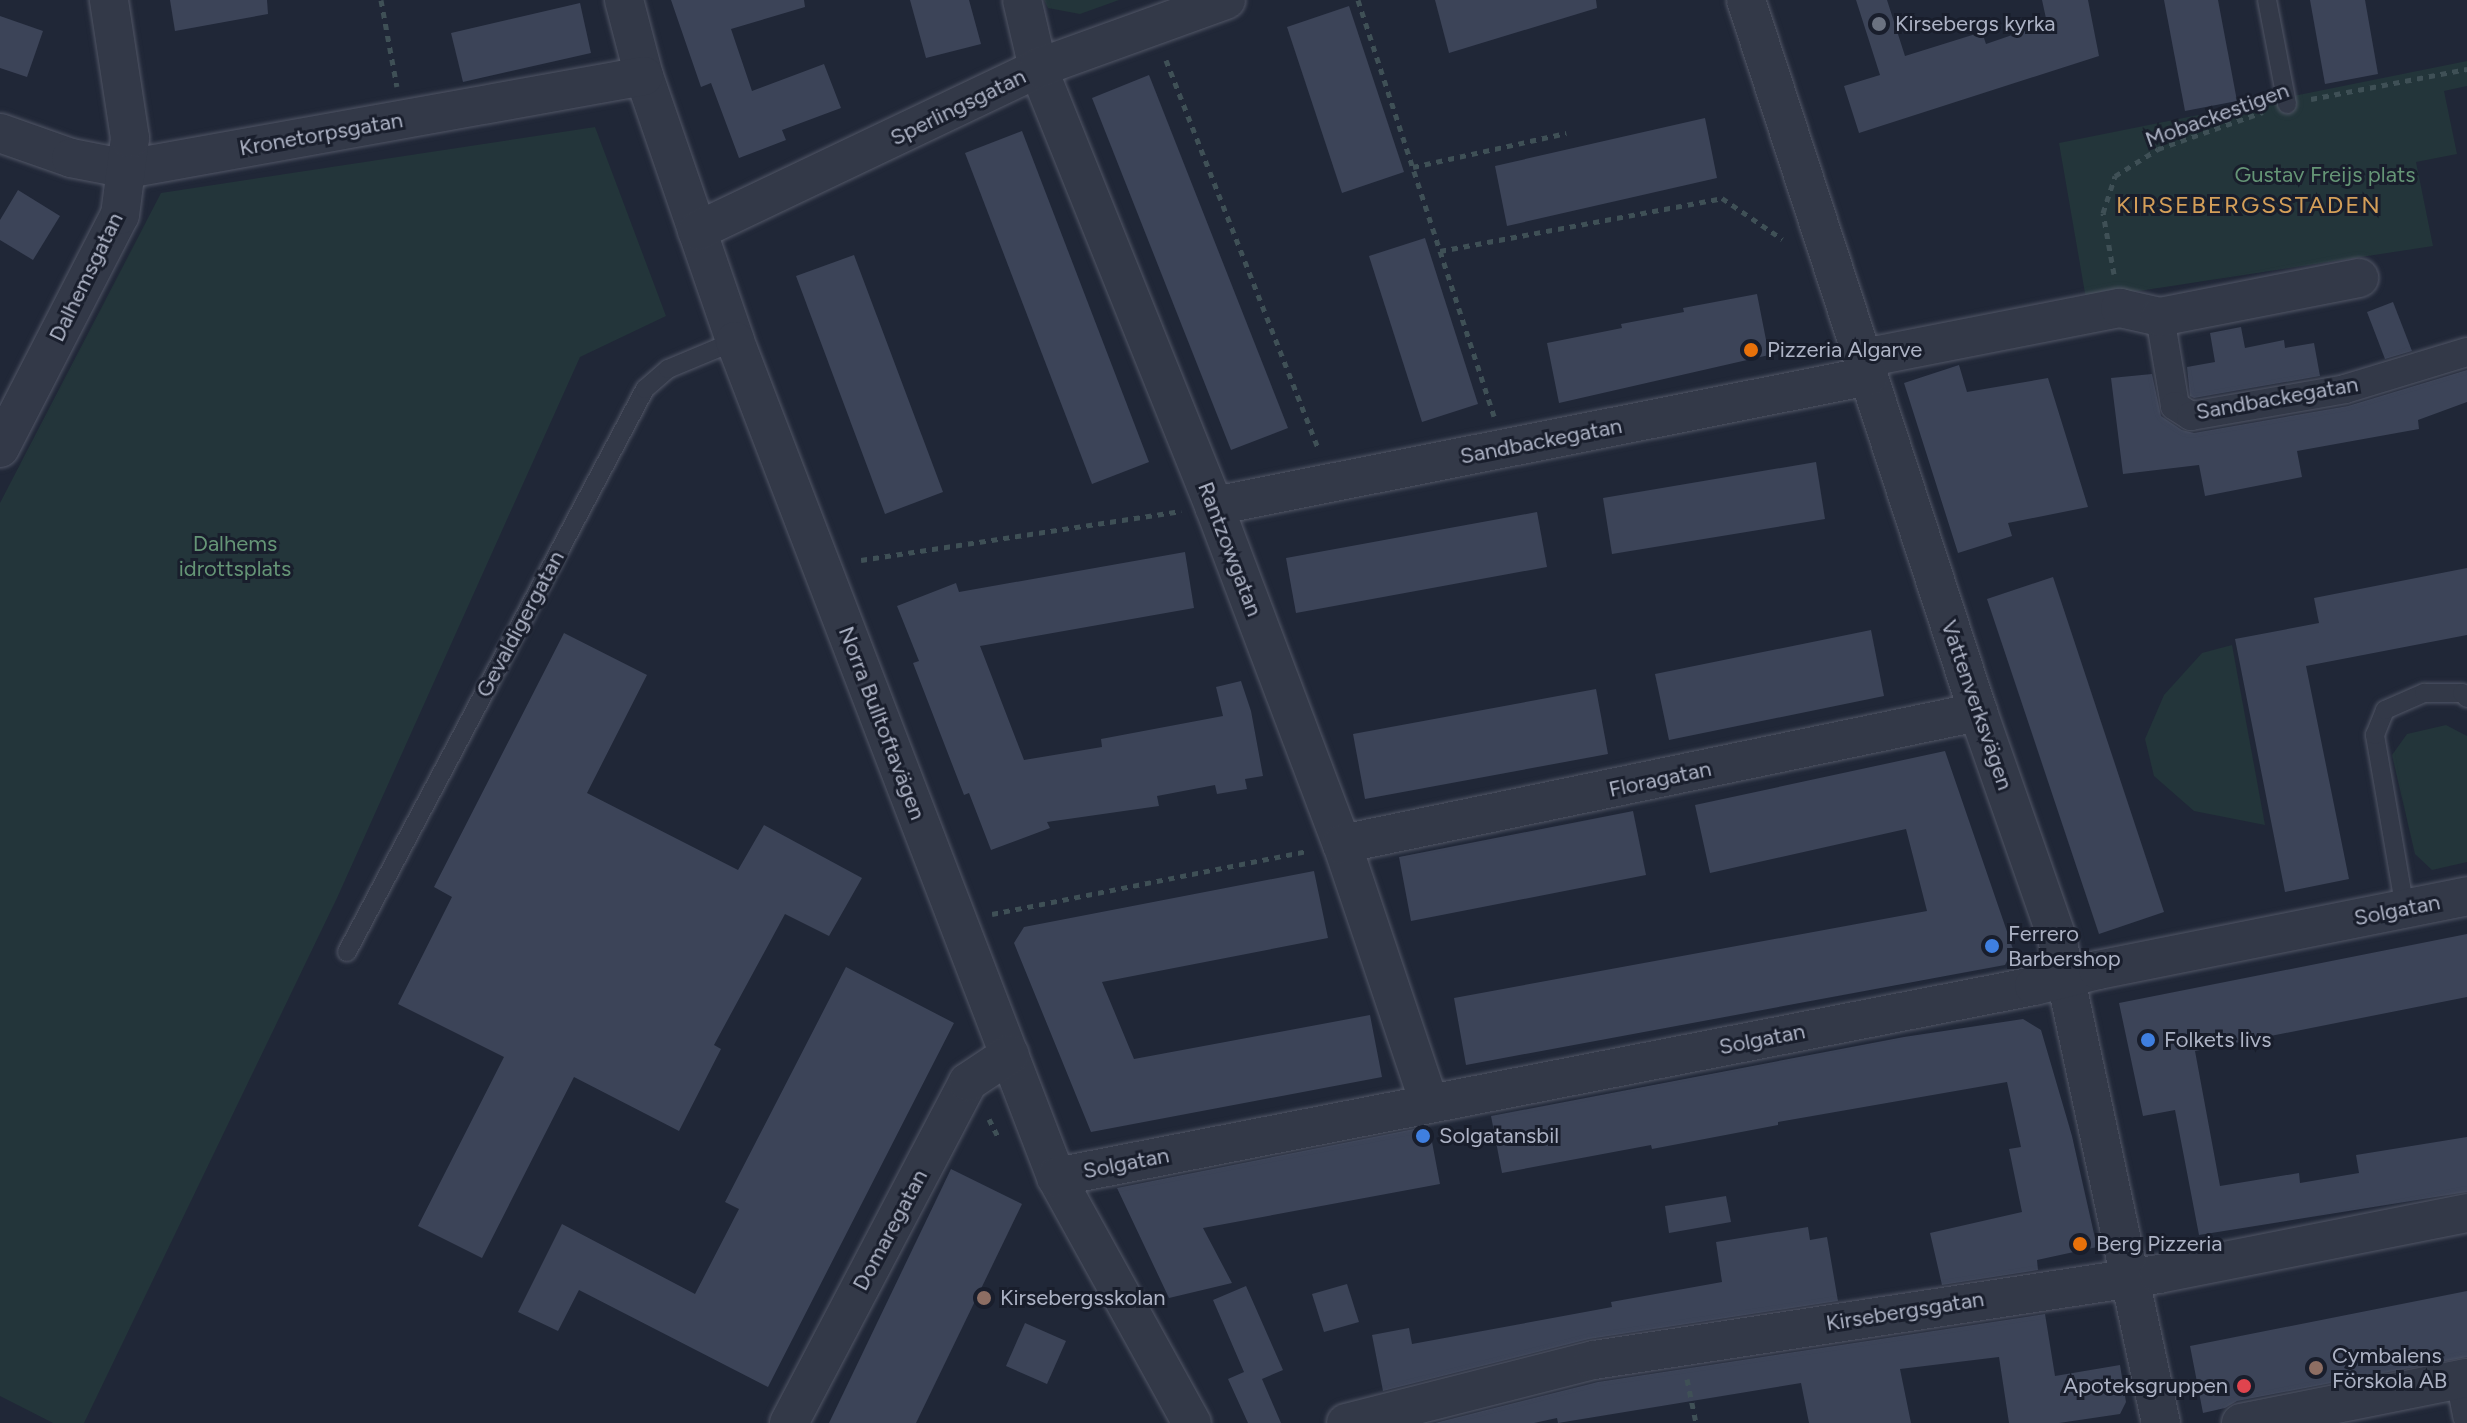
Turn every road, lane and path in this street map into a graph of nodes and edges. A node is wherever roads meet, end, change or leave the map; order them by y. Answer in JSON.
{"nodes":[{"id":1,"x":109,"y":0,"type":"edge"},
{"id":2,"x":381,"y":0,"type":"edge"},
{"id":3,"x":624,"y":0,"type":"edge"},
{"id":4,"x":1022,"y":0,"type":"edge"},
{"id":5,"x":1226,"y":0,"type":"edge"},
{"id":6,"x":1358,"y":0,"type":"edge"},
{"id":7,"x":1746,"y":0,"type":"edge"},
{"id":8,"x":2267,"y":0,"type":"edge"},
{"id":9,"x":1162,"y":49,"type":"dead end"},
{"id":10,"x":1038,"y":68,"type":"junction"},
{"id":11,"x":2467,"y":69,"type":"edge"},
{"id":12,"x":644,"y":76,"type":"junction"},
{"id":13,"x":2287,"y":104,"type":"junction"},
{"id":14,"x":402,"y":120,"type":"junction"},
{"id":15,"x":0,"y":133,"type":"edge"},
{"id":16,"x":1566,"y":133,"type":"dead end"},
{"id":17,"x":1413,"y":167,"type":"junction"},
{"id":18,"x":127,"y":169,"type":"junction"},
{"id":19,"x":697,"y":231,"type":"junction"},
{"id":20,"x":1782,"y":239,"type":"dead end"},
{"id":21,"x":1440,"y":251,"type":"junction"},
{"id":22,"x":2359,"y":278,"type":"dead end"},
{"id":23,"x":2120,"y":308,"type":"junction"},
{"id":24,"x":2160,"y":317,"type":"junction"},
{"id":25,"x":735,"y":341,"type":"junction"},
{"id":26,"x":2467,"y":352,"type":"edge"},
{"id":27,"x":1866,"y":367,"type":"junction"},
{"id":28,"x":1497,"y":424,"type":"dead end"},
{"id":29,"x":0,"y":448,"type":"edge"},
{"id":30,"x":1322,"y":458,"type":"dead end"},
{"id":31,"x":1200,"y":508,"type":"junction"},
{"id":32,"x":861,"y":560,"type":"dead end"},
{"id":33,"x":2467,"y":698,"type":"edge"},
{"id":34,"x":1978,"y":712,"type":"junction"},
{"id":35,"x":1328,"y":847,"type":"junction"},
{"id":36,"x":2467,"y":896,"type":"edge"},
{"id":37,"x":2405,"y":909,"type":"junction"},
{"id":38,"x":991,"y":914,"type":"dead end"},
{"id":39,"x":347,"y":952,"type":"dead end"},
{"id":40,"x":2066,"y":979,"type":"junction"},
{"id":41,"x":1010,"y":1054,"type":"junction"},
{"id":42,"x":1429,"y":1103,"type":"junction"},
{"id":43,"x":1056,"y":1177,"type":"junction"},
{"id":44,"x":2467,"y":1213,"type":"edge"},
{"id":45,"x":2131,"y":1276,"type":"junction"},
{"id":46,"x":2465,"y":1391,"type":"edge"},
{"id":47,"x":789,"y":1423,"type":"edge"},
{"id":48,"x":1192,"y":1423,"type":"edge"},
{"id":49,"x":1346,"y":1423,"type":"edge"},
{"id":50,"x":2161,"y":1423,"type":"edge"},
{"id":51,"x":2241,"y":1423,"type":"edge"}],
"edges":[{"from":1,"to":18,"type":"street","name":"Dalhemsgatan"},
{"from":2,"to":14,"type":"path"},
{"from":3,"to":12,"type":"street","name":"Norra Bulltoftavägen"},
{"from":4,"to":10,"type":"street","name":"Rantzowgatan"},
{"from":5,"to":10,"type":"street","name":"Sperlingsgatan"},
{"from":6,"to":17,"type":"path"},
{"from":7,"to":27,"type":"street","name":"Vattenverksvägen"},
{"from":8,"to":13,"type":"lane"},
{"from":9,"to":30,"type":"path"},
{"from":10,"to":19,"type":"street","name":"Sperlingsgatan"},
{"from":10,"to":31,"type":"street","name":"Rantzowgatan"},
{"from":11,"to":13,"type":"path","name":"Mobackestigen"},
{"from":12,"to":14,"type":"street","name":"Kronetorpsgatan"},
{"from":12,"to":19,"type":"street","name":"Norra Bulltoftavägen"},
{"from":13,"to":23,"type":"path","name":"Mobackestigen"},
{"from":14,"to":18,"type":"street","name":"Kronetorpsgatan"},
{"from":15,"to":18,"type":"street","name":"Kronetorpsgatan"},
{"from":16,"to":17,"type":"path"},
{"from":17,"to":21,"type":"path"},
{"from":18,"to":29,"type":"street","name":"Dalhemsgatan"},
{"from":19,"to":25,"type":"street","name":"Norra Bulltoftavägen"},
{"from":20,"to":21,"type":"path"},
{"from":21,"to":28,"type":"path"},
{"from":22,"to":24,"type":"street","name":"Sandbackegatan"},
{"from":23,"to":24,"type":"street","name":"Sandbackegatan"},
{"from":23,"to":27,"type":"street","name":"Sandbackegatan"},
{"from":24,"to":26,"type":"street","name":"Sandbackegatan"},
{"from":25,"to":39,"type":"lane","name":"Gevaldigergatan"},
{"from":25,"to":41,"type":"street","name":"Norra Bulltoftavägen"},
{"from":27,"to":31,"type":"street","name":"Sandbackegatan"},
{"from":27,"to":34,"type":"street","name":"Vattenverksvägen"},
{"from":31,"to":32,"type":"path"},
{"from":31,"to":35,"type":"street","name":"Rantzowgatan"},
{"from":33,"to":37,"type":"lane"},
{"from":34,"to":35,"type":"street","name":"Floragatan"},
{"from":34,"to":40,"type":"street","name":"Vattenverksvägen"},
{"from":35,"to":38,"type":"path"},
{"from":35,"to":42,"type":"street","name":"Rantzowgatan"},
{"from":36,"to":37,"type":"street","name":"Solgatan"},
{"from":37,"to":40,"type":"street","name":"Solgatan"},
{"from":40,"to":42,"type":"street","name":"Solgatan"},
{"from":40,"to":45,"type":"street","name":"Vattenverksvägen"},
{"from":41,"to":43,"type":"street","name":"Norra Bulltoftavägen"},
{"from":41,"to":47,"type":"street","name":"Domaregatan"},
{"from":42,"to":43,"type":"street","name":"Solgatan"},
{"from":43,"to":48,"type":"street","name":"Norra Bulltoftavägen"},
{"from":44,"to":45,"type":"street","name":"Kirsebergsgatan"},
{"from":45,"to":49,"type":"street","name":"Kirsebergsgatan"},
{"from":45,"to":50,"type":"street","name":"Vattenverksvägen"},
{"from":46,"to":51,"type":"street"}]}
